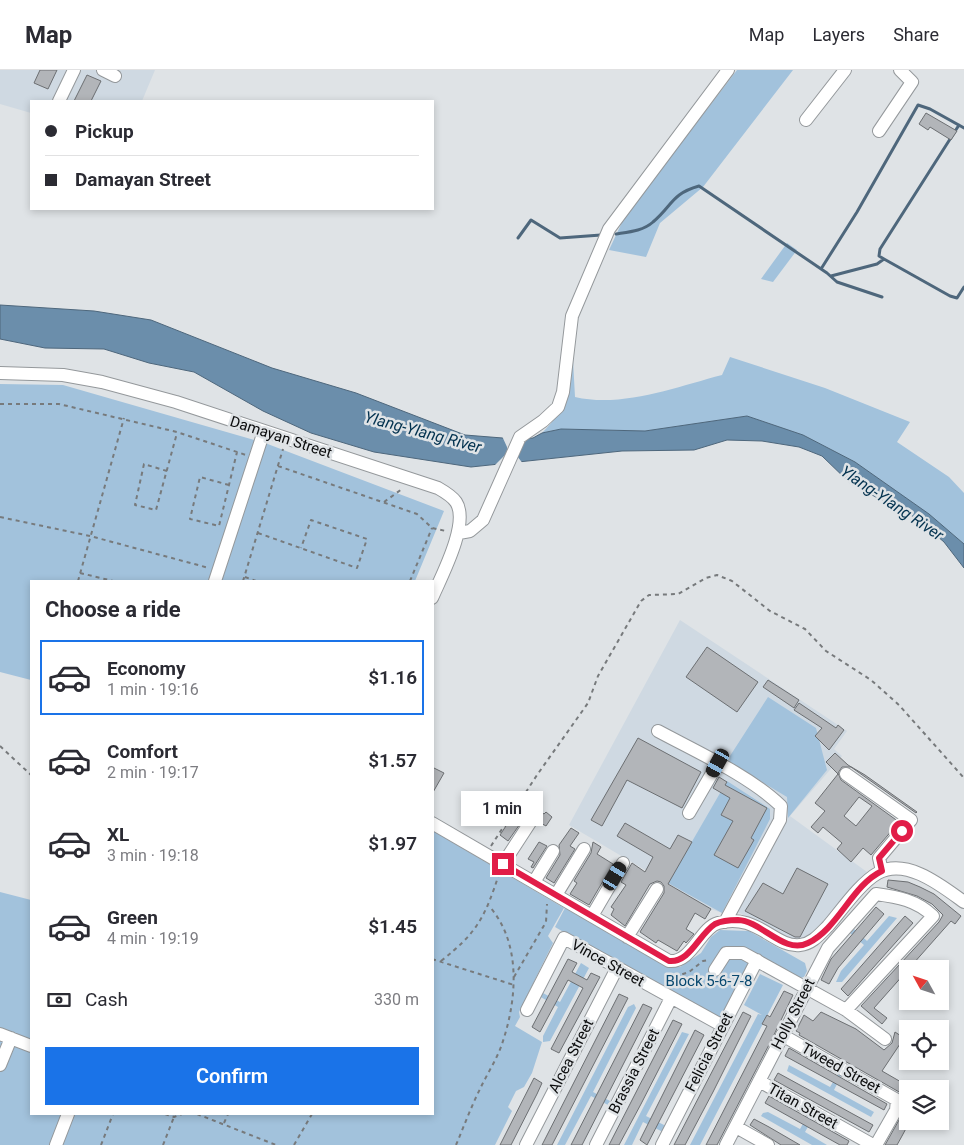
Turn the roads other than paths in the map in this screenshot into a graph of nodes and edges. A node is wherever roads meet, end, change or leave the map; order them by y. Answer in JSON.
{"nodes":[{"id":1,"x":74,"y":70,"type":"edge"},
{"id":2,"x":728,"y":70,"type":"edge"},
{"id":3,"x":845,"y":70,"type":"edge"},
{"id":4,"x":900,"y":70,"type":"edge"},
{"id":5,"x":59,"y":100,"type":"edge"},
{"id":6,"x":806,"y":120,"type":"dead end"},
{"id":7,"x":879,"y":131,"type":"dead end"},
{"id":8,"x":0,"y":373,"type":"edge"},
{"id":9,"x":264,"y":431,"type":"junction"},
{"id":10,"x":459,"y":533,"type":"junction"},
{"id":11,"x":216,"y":576,"type":"edge"},
{"id":12,"x":434,"y":593,"type":"edge"},
{"id":13,"x":658,"y":731,"type":"dead end"},
{"id":14,"x":718,"y":763,"type":"junction"},
{"id":15,"x":846,"y":774,"type":"dead end"},
{"id":16,"x":689,"y":814,"type":"dead end"},
{"id":17,"x":530,"y":821,"type":"dead end"},
{"id":18,"x":434,"y":824,"type":"edge"},
{"id":19,"x":584,"y":849,"type":"dead end"},
{"id":20,"x":553,"y":851,"type":"dead end"},
{"id":21,"x":623,"y":863,"type":"dead end"},
{"id":22,"x":503,"y":864,"type":"junction"},
{"id":23,"x":882,"y":871,"type":"junction"},
{"id":24,"x":534,"y":882,"type":"junction"},
{"id":25,"x":657,"y":889,"type":"dead end"},
{"id":26,"x":556,"y":895,"type":"junction"},
{"id":27,"x":964,"y":902,"type":"edge"},
{"id":28,"x":592,"y":916,"type":"junction"},
{"id":29,"x":725,"y":922,"type":"junction"},
{"id":30,"x":627,"y":937,"type":"junction"},
{"id":31,"x":757,"y":960,"type":"junction"},
{"id":32,"x":717,"y":967,"type":"road end"},
{"id":33,"x":617,"y":968,"type":"junction"},
{"id":34,"x":806,"y":988,"type":"junction"},
{"id":35,"x":672,"y":998,"type":"junction"},
{"id":36,"x":526,"y":1010,"type":"dead end"},
{"id":37,"x":846,"y":1010,"type":"junction"},
{"id":38,"x":723,"y":1026,"type":"junction"},
{"id":39,"x":782,"y":1035,"type":"junction"},
{"id":40,"x":6,"y":1036,"type":"edge"},
{"id":41,"x":885,"y":1039,"type":"dead end"},
{"id":42,"x":30,"y":1046,"type":"edge"},
{"id":43,"x":0,"y":1065,"type":"edge"},
{"id":44,"x":759,"y":1081,"type":"junction"},
{"id":45,"x":68,"y":1115,"type":"edge"},
{"id":46,"x":736,"y":1127,"type":"junction"},
{"id":47,"x":56,"y":1145,"type":"edge"},
{"id":48,"x":526,"y":1145,"type":"edge"},
{"id":49,"x":596,"y":1145,"type":"edge"},
{"id":50,"x":662,"y":1145,"type":"edge"},
{"id":51,"x":726,"y":1145,"type":"edge"},
{"id":52,"x":768,"y":1145,"type":"edge"},
{"id":53,"x":875,"y":1145,"type":"edge"}],
"edges":[{"from":1,"to":5,"type":"street"},
{"from":2,"to":10,"type":"street"},
{"from":3,"to":6,"type":"street"},
{"from":4,"to":7,"type":"street"},
{"from":8,"to":9,"type":"street","name":"Damayan Street"},
{"from":9,"to":10,"type":"street","name":"Damayan Street"},
{"from":9,"to":11,"type":"street"},
{"from":10,"to":12,"type":"street","name":"Damayan Street"},
{"from":13,"to":14,"type":"street"},
{"from":14,"to":16,"type":"street"},
{"from":14,"to":29,"type":"street"},
{"from":15,"to":23,"type":"street"},
{"from":17,"to":22,"type":"street"},
{"from":18,"to":22,"type":"street"},
{"from":19,"to":26,"type":"street"},
{"from":20,"to":24,"type":"street"},
{"from":21,"to":28,"type":"street"},
{"from":22,"to":24,"type":"street"},
{"from":23,"to":27,"type":"street"},
{"from":23,"to":29,"type":"street"},
{"from":24,"to":26,"type":"street"},
{"from":25,"to":30,"type":"street"},
{"from":26,"to":28,"type":"street"},
{"from":28,"to":30,"type":"street"},
{"from":29,"to":30,"type":"street"},
{"from":31,"to":32,"type":"street"},
{"from":31,"to":34,"type":"street"},
{"from":31,"to":38,"type":"street","name":"Felicia Street"},
{"from":33,"to":35,"type":"street","name":"Vince Street"},
{"from":33,"to":36,"type":"street","name":"Vince Street"},
{"from":33,"to":48,"type":"street","name":"Alcea Street"},
{"from":34,"to":37,"type":"street"},
{"from":34,"to":37,"type":"street","name":"Holly Street"},
{"from":34,"to":39,"type":"street","name":"Holly Street"},
{"from":35,"to":38,"type":"street","name":"Vince Street"},
{"from":35,"to":49,"type":"street","name":"Brassia Street"},
{"from":37,"to":41,"type":"street"},
{"from":38,"to":50,"type":"street","name":"Felicia Street"},
{"from":39,"to":44,"type":"street","name":"Holly Street"},
{"from":39,"to":53,"type":"street","name":"Tweed Street"},
{"from":40,"to":42,"type":"street"},
{"from":40,"to":43,"type":"street"},
{"from":44,"to":46,"type":"street","name":"Holly Street"},
{"from":44,"to":53,"type":"street","name":"Titan Street"},
{"from":45,"to":47,"type":"street"},
{"from":46,"to":51,"type":"street","name":"Holly Street"},
{"from":46,"to":52,"type":"street"}]}
